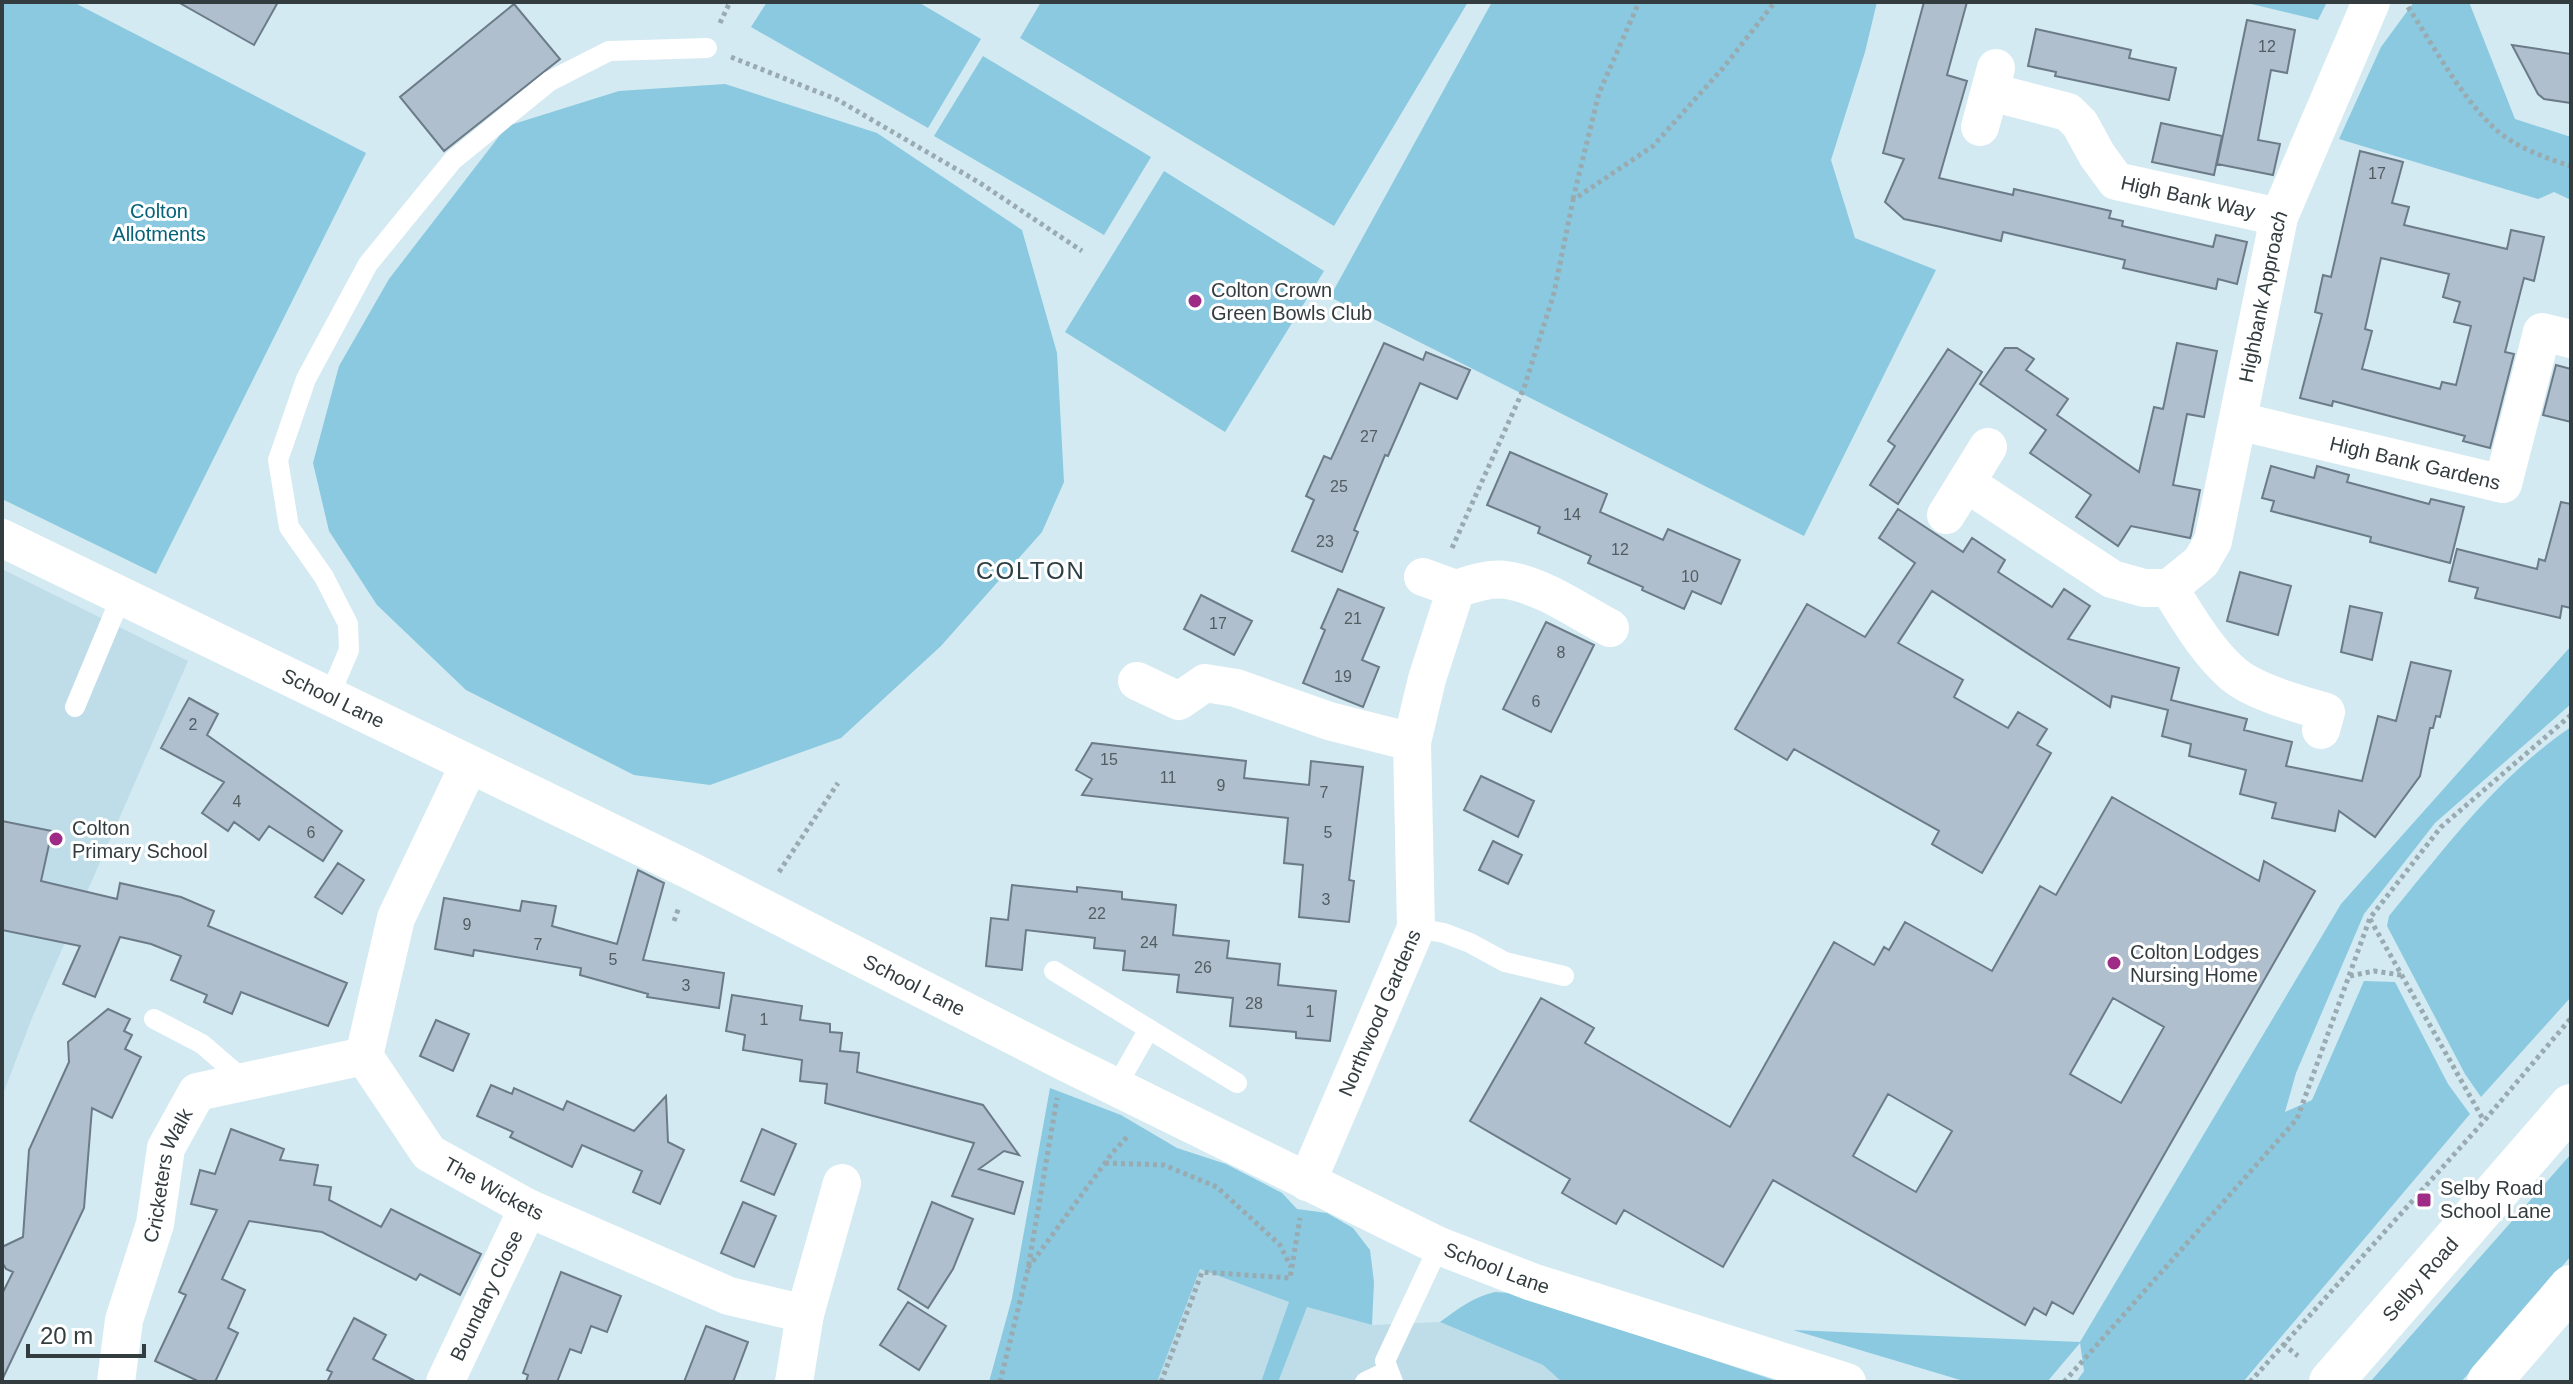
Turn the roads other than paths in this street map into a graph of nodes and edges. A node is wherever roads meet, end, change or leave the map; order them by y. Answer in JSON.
{"nodes":[{"id":1,"x":2371,"y":2,"type":"edge"},
{"id":2,"x":707,"y":48,"type":"road end"},
{"id":3,"x":1989,"y":95,"type":"dead end"},
{"id":4,"x":2279,"y":217,"type":"junction"},
{"id":5,"x":2571,"y":339,"type":"edge"},
{"id":6,"x":2238,"y":421,"type":"junction"},
{"id":7,"x":1988,"y":447,"type":"dead end"},
{"id":8,"x":1966,"y":483,"type":"junction"},
{"id":9,"x":1946,"y":515,"type":"dead end"},
{"id":10,"x":2,"y":538,"type":"edge"},
{"id":11,"x":2169,"y":588,"type":"junction"},
{"id":12,"x":121,"y":597,"type":"junction"},
{"id":13,"x":1610,"y":628,"type":"dead end"},
{"id":14,"x":1137,"y":681,"type":"dead end"},
{"id":15,"x":329,"y":697,"type":"junction"},
{"id":16,"x":75,"y":707,"type":"dead end"},
{"id":17,"x":2321,"y":730,"type":"dead end"},
{"id":18,"x":1412,"y":742,"type":"junction"},
{"id":19,"x":469,"y":765,"type":"junction"},
{"id":20,"x":1416,"y":928,"type":"junction"},
{"id":21,"x":1054,"y":971,"type":"dead end"},
{"id":22,"x":1564,"y":976,"type":"dead end"},
{"id":23,"x":154,"y":1019,"type":"dead end"},
{"id":24,"x":1149,"y":1029,"type":"junction"},
{"id":25,"x":364,"y":1056,"type":"junction"},
{"id":26,"x":245,"y":1081,"type":"junction"},
{"id":27,"x":1237,"y":1083,"type":"dead end"},
{"id":28,"x":1116,"y":1087,"type":"junction"},
{"id":29,"x":2571,"y":1106,"type":"edge"},
{"id":30,"x":1307,"y":1182,"type":"junction"},
{"id":31,"x":842,"y":1183,"type":"dead end"},
{"id":32,"x":528,"y":1208,"type":"junction"},
{"id":33,"x":1439,"y":1246,"type":"junction"},
{"id":34,"x":2571,"y":1287,"type":"edge"},
{"id":35,"x":805,"y":1314,"type":"junction"},
{"id":36,"x":1390,"y":1376,"type":"edge"},
{"id":37,"x":116,"y":1382,"type":"edge"},
{"id":38,"x":445,"y":1382,"type":"edge"},
{"id":39,"x":794,"y":1382,"type":"edge"},
{"id":40,"x":1365,"y":1382,"type":"edge"},
{"id":41,"x":1847,"y":1382,"type":"edge"},
{"id":42,"x":2331,"y":1382,"type":"edge"},
{"id":43,"x":2489,"y":1382,"type":"edge"}],
"edges":[{"from":1,"to":4,"type":"street","name":"Highbank Approach"},
{"from":2,"to":15,"type":"lane"},
{"from":3,"to":4,"type":"street","name":"High Bank Way"},
{"from":4,"to":6,"type":"street","name":"Highbank Approach"},
{"from":5,"to":6,"type":"street","name":"High Bank Gardens"},
{"from":6,"to":11,"type":"street","name":"Highbank Approach"},
{"from":7,"to":8,"type":"street"},
{"from":8,"to":9,"type":"street"},
{"from":8,"to":11,"type":"street"},
{"from":10,"to":12,"type":"street","name":"School Lane"},
{"from":11,"to":17,"type":"street"},
{"from":12,"to":15,"type":"street","name":"School Lane"},
{"from":12,"to":16,"type":"lane"},
{"from":13,"to":18,"type":"street","name":"Northwood Gardens"},
{"from":14,"to":18,"type":"street"},
{"from":15,"to":19,"type":"street","name":"School Lane"},
{"from":18,"to":20,"type":"street","name":"Northwood Gardens"},
{"from":19,"to":25,"type":"street"},
{"from":19,"to":28,"type":"street","name":"School Lane"},
{"from":20,"to":22,"type":"lane"},
{"from":20,"to":30,"type":"street","name":"Northwood Gardens"},
{"from":21,"to":24,"type":"lane"},
{"from":23,"to":26,"type":"lane"},
{"from":24,"to":27,"type":"lane"},
{"from":24,"to":28,"type":"lane"},
{"from":25,"to":26,"type":"street","name":"Cricketers Walk"},
{"from":25,"to":32,"type":"street","name":"The Wickets"},
{"from":26,"to":37,"type":"street","name":"Cricketers Walk"},
{"from":28,"to":30,"type":"street","name":"School Lane"},
{"from":29,"to":42,"type":"main road","name":"Selby Road"},
{"from":30,"to":33,"type":"street","name":"School Lane"},
{"from":31,"to":35,"type":"street"},
{"from":32,"to":35,"type":"street","name":"The Wickets"},
{"from":32,"to":38,"type":"street","name":"Boundary Close"},
{"from":33,"to":36,"type":"lane"},
{"from":33,"to":41,"type":"street","name":"School Lane"},
{"from":34,"to":43,"type":"main road"},
{"from":35,"to":39,"type":"street"},
{"from":36,"to":40,"type":"lane"}]}
